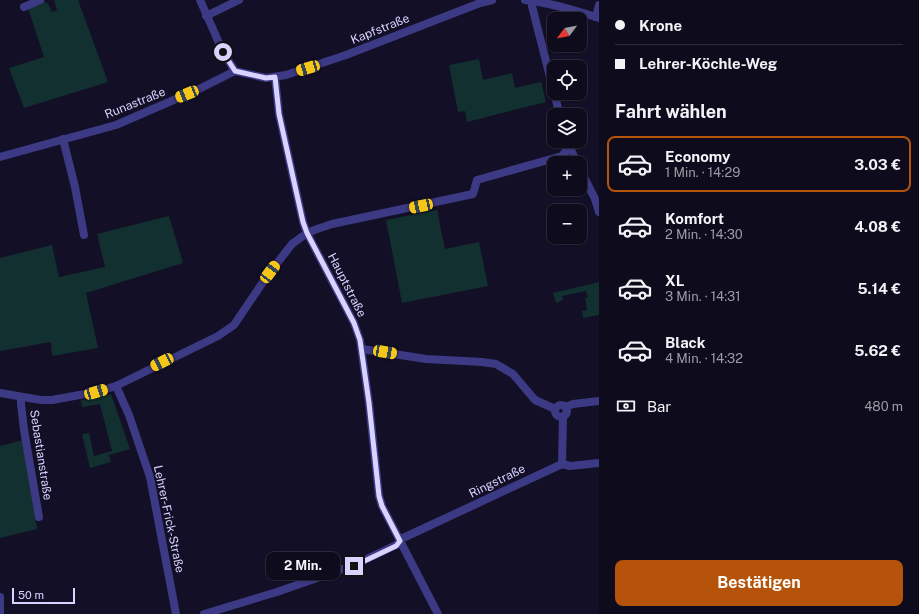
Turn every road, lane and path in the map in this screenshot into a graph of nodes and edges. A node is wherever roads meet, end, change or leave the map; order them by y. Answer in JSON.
{"nodes":[{"id":1,"x":40,"y":0,"type":"edge"},
{"id":2,"x":200,"y":0,"type":"edge"},
{"id":3,"x":239,"y":0,"type":"edge"},
{"id":4,"x":492,"y":0,"type":"edge"},
{"id":5,"x":528,"y":0,"type":"edge"},
{"id":6,"x":599,"y":5,"type":"edge"},
{"id":7,"x":24,"y":7,"type":"dead end"},
{"id":8,"x":206,"y":16,"type":"junction"},
{"id":9,"x":597,"y":17,"type":"edge"},
{"id":10,"x":547,"y":65,"type":"edge"},
{"id":11,"x":235,"y":71,"type":"junction"},
{"id":12,"x":275,"y":77,"type":"junction"},
{"id":13,"x":63,"y":140,"type":"junction"},
{"id":14,"x":566,"y":148,"type":"edge"},
{"id":15,"x":0,"y":158,"type":"edge"},
{"id":16,"x":587,"y":183,"type":"edge"},
{"id":17,"x":599,"y":212,"type":"edge"},
{"id":18,"x":307,"y":233,"type":"junction"},
{"id":19,"x":84,"y":235,"type":"dead end"},
{"id":20,"x":362,"y":348,"type":"junction"},
{"id":21,"x":116,"y":386,"type":"junction"},
{"id":22,"x":0,"y":393,"type":"edge"},
{"id":23,"x":21,"y":398,"type":"junction"},
{"id":24,"x":599,"y":400,"type":"edge"},
{"id":25,"x":565,"y":407,"type":"junction"},
{"id":26,"x":555,"y":409,"type":"junction"},
{"id":27,"x":563,"y":416,"type":"junction"},
{"id":28,"x":599,"y":462,"type":"edge"},
{"id":29,"x":562,"y":464,"type":"junction"},
{"id":30,"x":39,"y":517,"type":"dead end"},
{"id":31,"x":400,"y":541,"type":"junction"},
{"id":32,"x":0,"y":597,"type":"edge"},
{"id":33,"x":0,"y":614,"type":"edge"},
{"id":34,"x":176,"y":614,"type":"edge"},
{"id":35,"x":204,"y":614,"type":"edge"},
{"id":36,"x":438,"y":614,"type":"edge"}],
"edges":[{"from":1,"to":7,"type":"street"},
{"from":2,"to":8,"type":"street"},
{"from":3,"to":8,"type":"street"},
{"from":4,"to":12,"type":"street","name":"Kapfstraße"},
{"from":5,"to":9,"type":"street"},
{"from":5,"to":10,"type":"street"},
{"from":6,"to":9,"type":"street"},
{"from":8,"to":11,"type":"street"},
{"from":11,"to":12,"type":"street"},
{"from":11,"to":13,"type":"street","name":"Runastraße"},
{"from":12,"to":18,"type":"street","name":"Hauptstraße"},
{"from":13,"to":15,"type":"street","name":"Runastraße"},
{"from":13,"to":19,"type":"street"},
{"from":14,"to":18,"type":"street","name":"Sebastianstraße"},
{"from":16,"to":17,"type":"street"},
{"from":18,"to":20,"type":"street","name":"Hauptstraße"},
{"from":18,"to":21,"type":"street","name":"Sebastianstraße"},
{"from":20,"to":26,"type":"street"},
{"from":20,"to":31,"type":"street","name":"Hauptstraße"},
{"from":21,"to":23,"type":"street","name":"Sebastianstraße"},
{"from":21,"to":34,"type":"street","name":"Lehrer-Frick-Straße"},
{"from":22,"to":23,"type":"street","name":"Sebastianstraße"},
{"from":23,"to":30,"type":"street","name":"Sebastianstraße"},
{"from":24,"to":25,"type":"street"},
{"from":25,"to":26,"type":"street"},
{"from":25,"to":27,"type":"street"},
{"from":26,"to":27,"type":"street"},
{"from":27,"to":29,"type":"street"},
{"from":28,"to":29,"type":"street"},
{"from":29,"to":31,"type":"street","name":"Ringstraße"},
{"from":31,"to":35,"type":"street","name":"Ringstraße"},
{"from":31,"to":36,"type":"street","name":"Hauptstraße"},
{"from":32,"to":33,"type":"street"}]}
